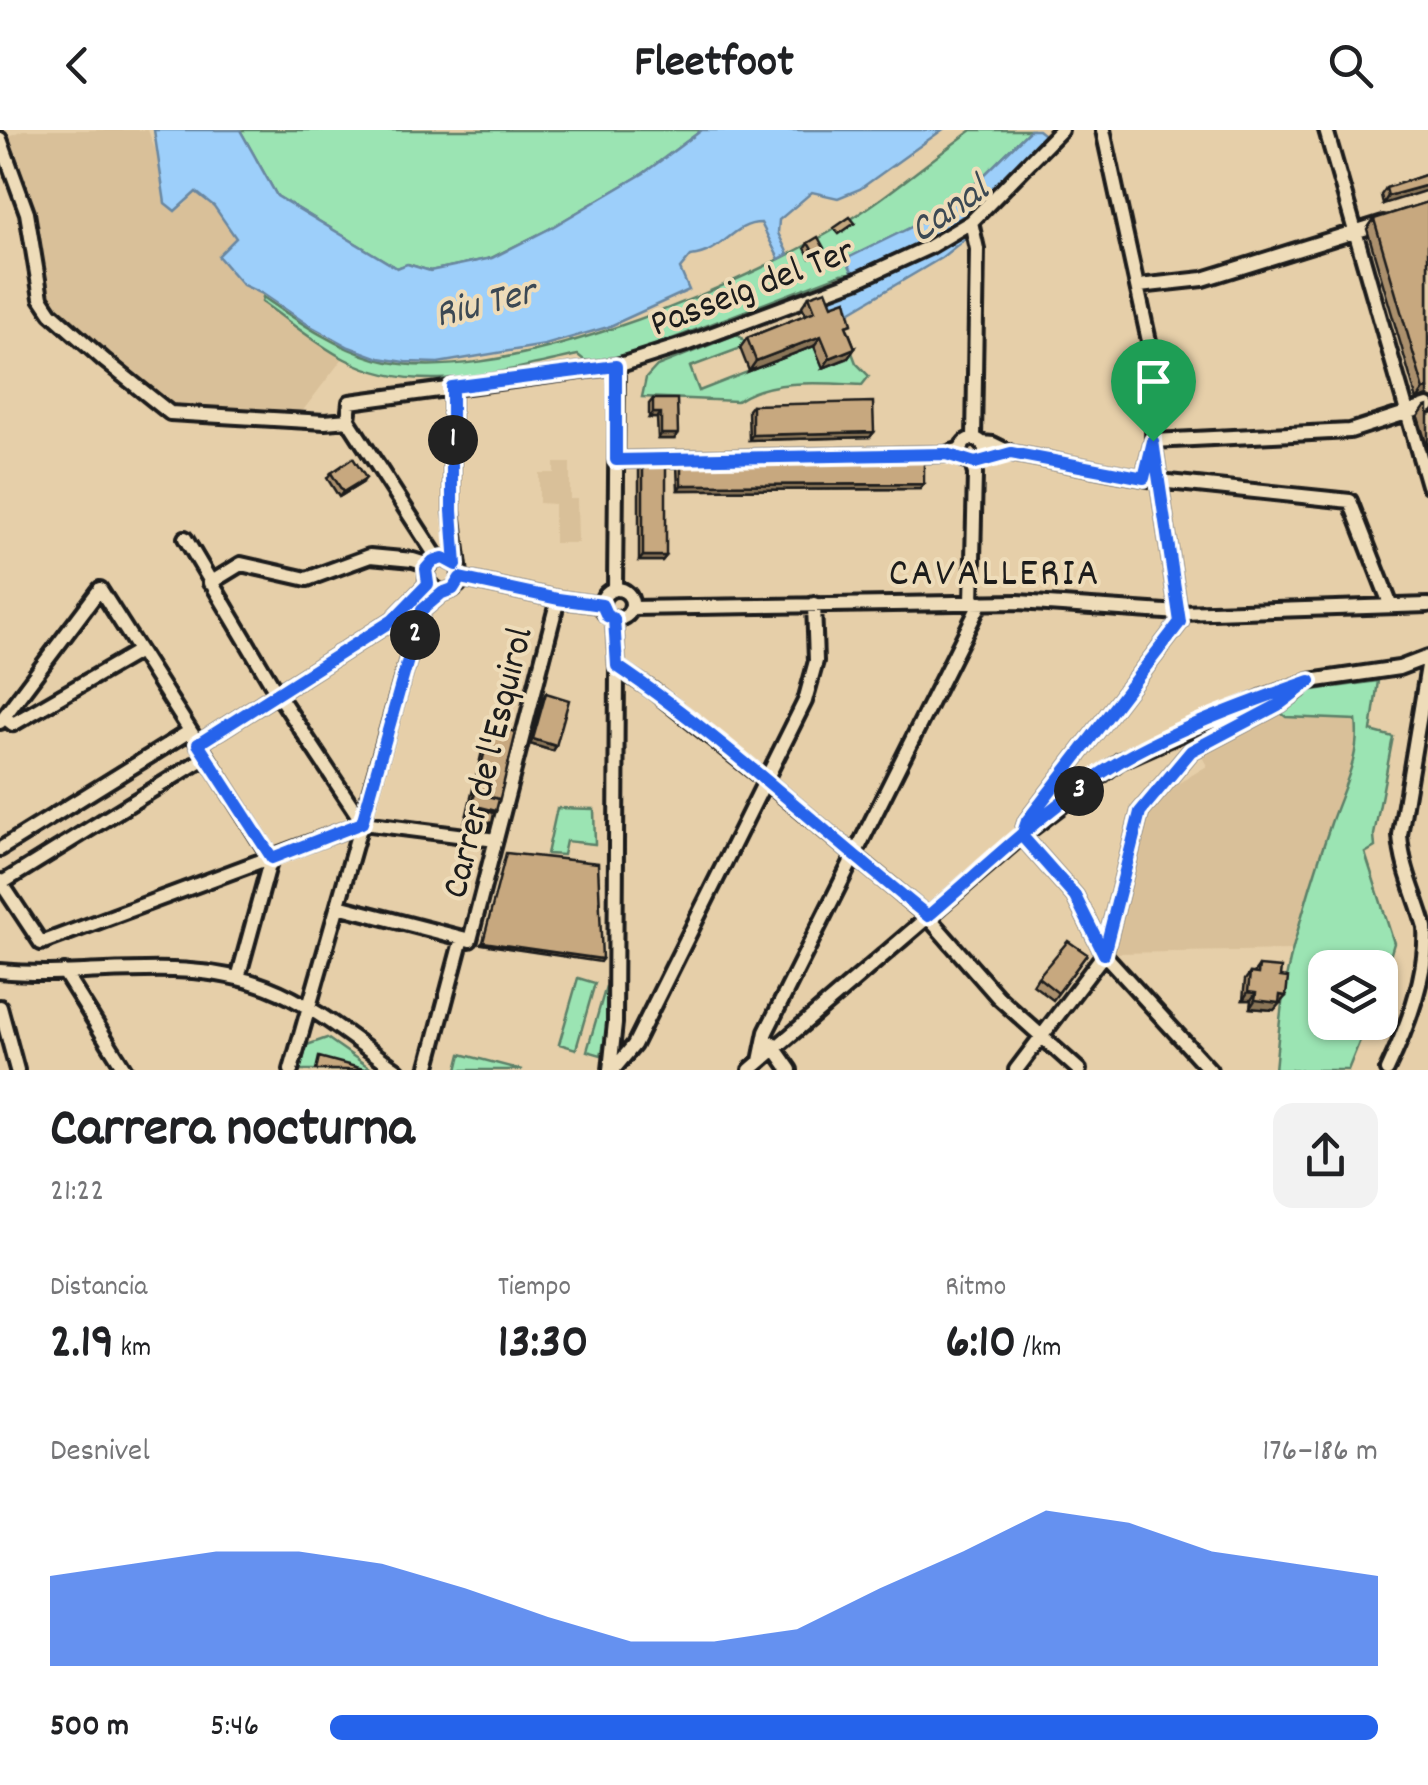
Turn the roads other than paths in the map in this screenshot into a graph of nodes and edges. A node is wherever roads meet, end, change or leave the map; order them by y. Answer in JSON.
{"nodes":[{"id":1,"x":1062,"y":130,"type":"edge"},
{"id":2,"x":1103,"y":130,"type":"edge"},
{"id":3,"x":1326,"y":130,"type":"edge"},
{"id":4,"x":0,"y":139,"type":"edge"},
{"id":5,"x":1392,"y":220,"type":"edge"},
{"id":6,"x":971,"y":222,"type":"junction"},
{"id":7,"x":1355,"y":232,"type":"junction"},
{"id":8,"x":1140,"y":286,"type":"junction"},
{"id":9,"x":616,"y":366,"type":"junction"},
{"id":10,"x":452,"y":387,"type":"junction"},
{"id":11,"x":1428,"y":406,"type":"edge"},
{"id":12,"x":1407,"y":412,"type":"junction"},
{"id":13,"x":348,"y":420,"type":"junction"},
{"id":14,"x":978,"y":441,"type":"junction"},
{"id":15,"x":1153,"y":441,"type":"junction"},
{"id":16,"x":1011,"y":453,"type":"junction"},
{"id":17,"x":970,"y":458,"type":"junction"},
{"id":18,"x":616,"y":460,"type":"junction"},
{"id":19,"x":1144,"y":478,"type":"junction"},
{"id":20,"x":1159,"y":481,"type":"junction"},
{"id":21,"x":1428,"y":485,"type":"edge"},
{"id":22,"x":185,"y":538,"type":"dead end"},
{"id":23,"x":433,"y":562,"type":"junction"},
{"id":24,"x":458,"y":571,"type":"junction"},
{"id":25,"x":210,"y":583,"type":"junction"},
{"id":26,"x":428,"y":584,"type":"junction"},
{"id":27,"x":616,"y":588,"type":"junction"},
{"id":28,"x":442,"y":593,"type":"junction"},
{"id":29,"x":558,"y":599,"type":"junction"},
{"id":30,"x":976,"y":602,"type":"junction"},
{"id":31,"x":814,"y":604,"type":"junction"},
{"id":32,"x":1428,"y":604,"type":"edge"},
{"id":33,"x":602,"y":605,"type":"junction"},
{"id":34,"x":1391,"y":606,"type":"junction"},
{"id":35,"x":632,"y":608,"type":"junction"},
{"id":36,"x":1180,"y":613,"type":"junction"},
{"id":37,"x":614,"y":619,"type":"junction"},
{"id":38,"x":393,"y":620,"type":"junction"},
{"id":39,"x":413,"y":641,"type":"junction"},
{"id":40,"x":139,"y":651,"type":"junction"},
{"id":41,"x":1428,"y":663,"type":"edge"},
{"id":42,"x":617,"y":666,"type":"junction"},
{"id":43,"x":1310,"y":681,"type":"junction"},
{"id":44,"x":277,"y":694,"type":"junction"},
{"id":45,"x":2,"y":720,"type":"edge"},
{"id":46,"x":190,"y":731,"type":"junction"},
{"id":47,"x":198,"y":744,"type":"junction"},
{"id":48,"x":206,"y":757,"type":"junction"},
{"id":49,"x":767,"y":782,"type":"junction"},
{"id":50,"x":362,"y":823,"type":"junction"},
{"id":51,"x":1022,"y":836,"type":"junction"},
{"id":52,"x":496,"y":840,"type":"junction"},
{"id":53,"x":0,"y":849,"type":"edge"},
{"id":54,"x":854,"y":856,"type":"junction"},
{"id":55,"x":272,"y":858,"type":"junction"},
{"id":56,"x":1,"y":882,"type":"edge"},
{"id":57,"x":338,"y":906,"type":"junction"},
{"id":58,"x":928,"y":916,"type":"junction"},
{"id":59,"x":466,"y":939,"type":"junction"},
{"id":60,"x":1104,"y":954,"type":"junction"},
{"id":61,"x":0,"y":971,"type":"edge"},
{"id":62,"x":91,"y":971,"type":"junction"},
{"id":63,"x":64,"y":972,"type":"junction"},
{"id":64,"x":238,"y":978,"type":"junction"},
{"id":65,"x":82,"y":999,"type":"junction"},
{"id":66,"x":0,"y":1007,"type":"edge"},
{"id":67,"x":309,"y":1010,"type":"junction"},
{"id":68,"x":766,"y":1032,"type":"junction"},
{"id":69,"x":1041,"y":1038,"type":"junction"},
{"id":70,"x":774,"y":1049,"type":"junction"},
{"id":71,"x":755,"y":1066,"type":"edge"},
{"id":72,"x":17,"y":1070,"type":"edge"},
{"id":73,"x":125,"y":1070,"type":"edge"},
{"id":74,"x":292,"y":1070,"type":"edge"},
{"id":75,"x":397,"y":1070,"type":"edge"},
{"id":76,"x":427,"y":1070,"type":"edge"},
{"id":77,"x":611,"y":1070,"type":"edge"},
{"id":78,"x":790,"y":1070,"type":"edge"},
{"id":79,"x":1016,"y":1070,"type":"edge"},
{"id":80,"x":1079,"y":1070,"type":"edge"},
{"id":81,"x":1210,"y":1070,"type":"edge"},
{"id":82,"x":1387,"y":1070,"type":"edge"}],
"edges":[{"from":1,"to":6,"type":"street","name":"Passeig del Ter"},
{"from":2,"to":8,"type":"street"},
{"from":3,"to":7,"type":"street"},
{"from":4,"to":13,"type":"street"},
{"from":5,"to":7,"type":"street"},
{"from":6,"to":9,"type":"street","name":"Passeig del Ter"},
{"from":6,"to":14,"type":"street"},
{"from":7,"to":8,"type":"street"},
{"from":7,"to":12,"type":"street"},
{"from":8,"to":15,"type":"street"},
{"from":9,"to":10,"type":"street","name":"Passeig del Ter"},
{"from":9,"to":18,"type":"street"},
{"from":10,"to":13,"type":"street","name":"Passeig del Ter"},
{"from":10,"to":24,"type":"street"},
{"from":11,"to":12,"type":"street"},
{"from":12,"to":15,"type":"street"},
{"from":12,"to":21,"type":"street"},
{"from":13,"to":23,"type":"street"},
{"from":14,"to":16,"type":"street"},
{"from":14,"to":17,"type":"street"},
{"from":14,"to":17,"type":"street"},
{"from":15,"to":19,"type":"street"},
{"from":15,"to":20,"type":"street"},
{"from":16,"to":17,"type":"street"},
{"from":16,"to":19,"type":"street"},
{"from":17,"to":18,"type":"street"},
{"from":17,"to":30,"type":"street"},
{"from":18,"to":27,"type":"street"},
{"from":19,"to":20,"type":"street"},
{"from":20,"to":34,"type":"street"},
{"from":20,"to":36,"type":"street"},
{"from":22,"to":25,"type":"street"},
{"from":23,"to":24,"type":"street"},
{"from":23,"to":25,"type":"street"},
{"from":23,"to":26,"type":"street"},
{"from":24,"to":28,"type":"street"},
{"from":24,"to":29,"type":"street"},
{"from":25,"to":44,"type":"street"},
{"from":26,"to":28,"type":"street"},
{"from":26,"to":38,"type":"street"},
{"from":27,"to":33,"type":"street"},
{"from":27,"to":35,"type":"street"},
{"from":28,"to":39,"type":"street"},
{"from":29,"to":33,"type":"street"},
{"from":29,"to":52,"type":"street","name":"Carrer de l'Esquirol"},
{"from":30,"to":31,"type":"street"},
{"from":30,"to":36,"type":"street"},
{"from":30,"to":54,"type":"street"},
{"from":31,"to":35,"type":"street"},
{"from":31,"to":49,"type":"street"},
{"from":32,"to":34,"type":"street"},
{"from":33,"to":37,"type":"street"},
{"from":34,"to":36,"type":"street"},
{"from":35,"to":37,"type":"street"},
{"from":36,"to":51,"type":"street"},
{"from":37,"to":42,"type":"street"},
{"from":38,"to":39,"type":"street"},
{"from":38,"to":44,"type":"street"},
{"from":39,"to":50,"type":"street"},
{"from":40,"to":45,"type":"street"},
{"from":40,"to":45,"type":"street"},
{"from":40,"to":46,"type":"street"},
{"from":41,"to":43,"type":"street"},
{"from":41,"to":82,"type":"street"},
{"from":42,"to":49,"type":"street"},
{"from":42,"to":77,"type":"street"},
{"from":43,"to":51,"type":"street"},
{"from":43,"to":60,"type":"street"},
{"from":44,"to":47,"type":"street"},
{"from":44,"to":50,"type":"street"},
{"from":46,"to":47,"type":"street"},
{"from":46,"to":53,"type":"street"},
{"from":47,"to":48,"type":"street"},
{"from":48,"to":55,"type":"street"},
{"from":48,"to":56,"type":"street"},
{"from":49,"to":54,"type":"street"},
{"from":49,"to":77,"type":"street"},
{"from":50,"to":52,"type":"street"},
{"from":50,"to":55,"type":"street"},
{"from":50,"to":57,"type":"street"},
{"from":51,"to":58,"type":"street"},
{"from":51,"to":60,"type":"street"},
{"from":52,"to":59,"type":"street","name":"Carrer de l'Esquirol"},
{"from":54,"to":58,"type":"street"},
{"from":54,"to":68,"type":"street"},
{"from":55,"to":56,"type":"street"},
{"from":55,"to":64,"type":"street"},
{"from":57,"to":59,"type":"street"},
{"from":57,"to":67,"type":"street"},
{"from":58,"to":69,"type":"street"},
{"from":58,"to":70,"type":"street"},
{"from":59,"to":76,"type":"street","name":"Carrer de l'Esquirol"},
{"from":60,"to":69,"type":"street"},
{"from":60,"to":81,"type":"street"},
{"from":61,"to":63,"type":"street"},
{"from":62,"to":63,"type":"street"},
{"from":62,"to":64,"type":"street"},
{"from":62,"to":65,"type":"street"},
{"from":63,"to":65,"type":"street"},
{"from":64,"to":67,"type":"street"},
{"from":65,"to":73,"type":"street"},
{"from":66,"to":72,"type":"street"},
{"from":67,"to":74,"type":"street"},
{"from":67,"to":75,"type":"street"},
{"from":68,"to":70,"type":"street"},
{"from":68,"to":71,"type":"street"},
{"from":69,"to":79,"type":"street"},
{"from":69,"to":80,"type":"street"},
{"from":70,"to":71,"type":"street"},
{"from":70,"to":78,"type":"street"}]}
